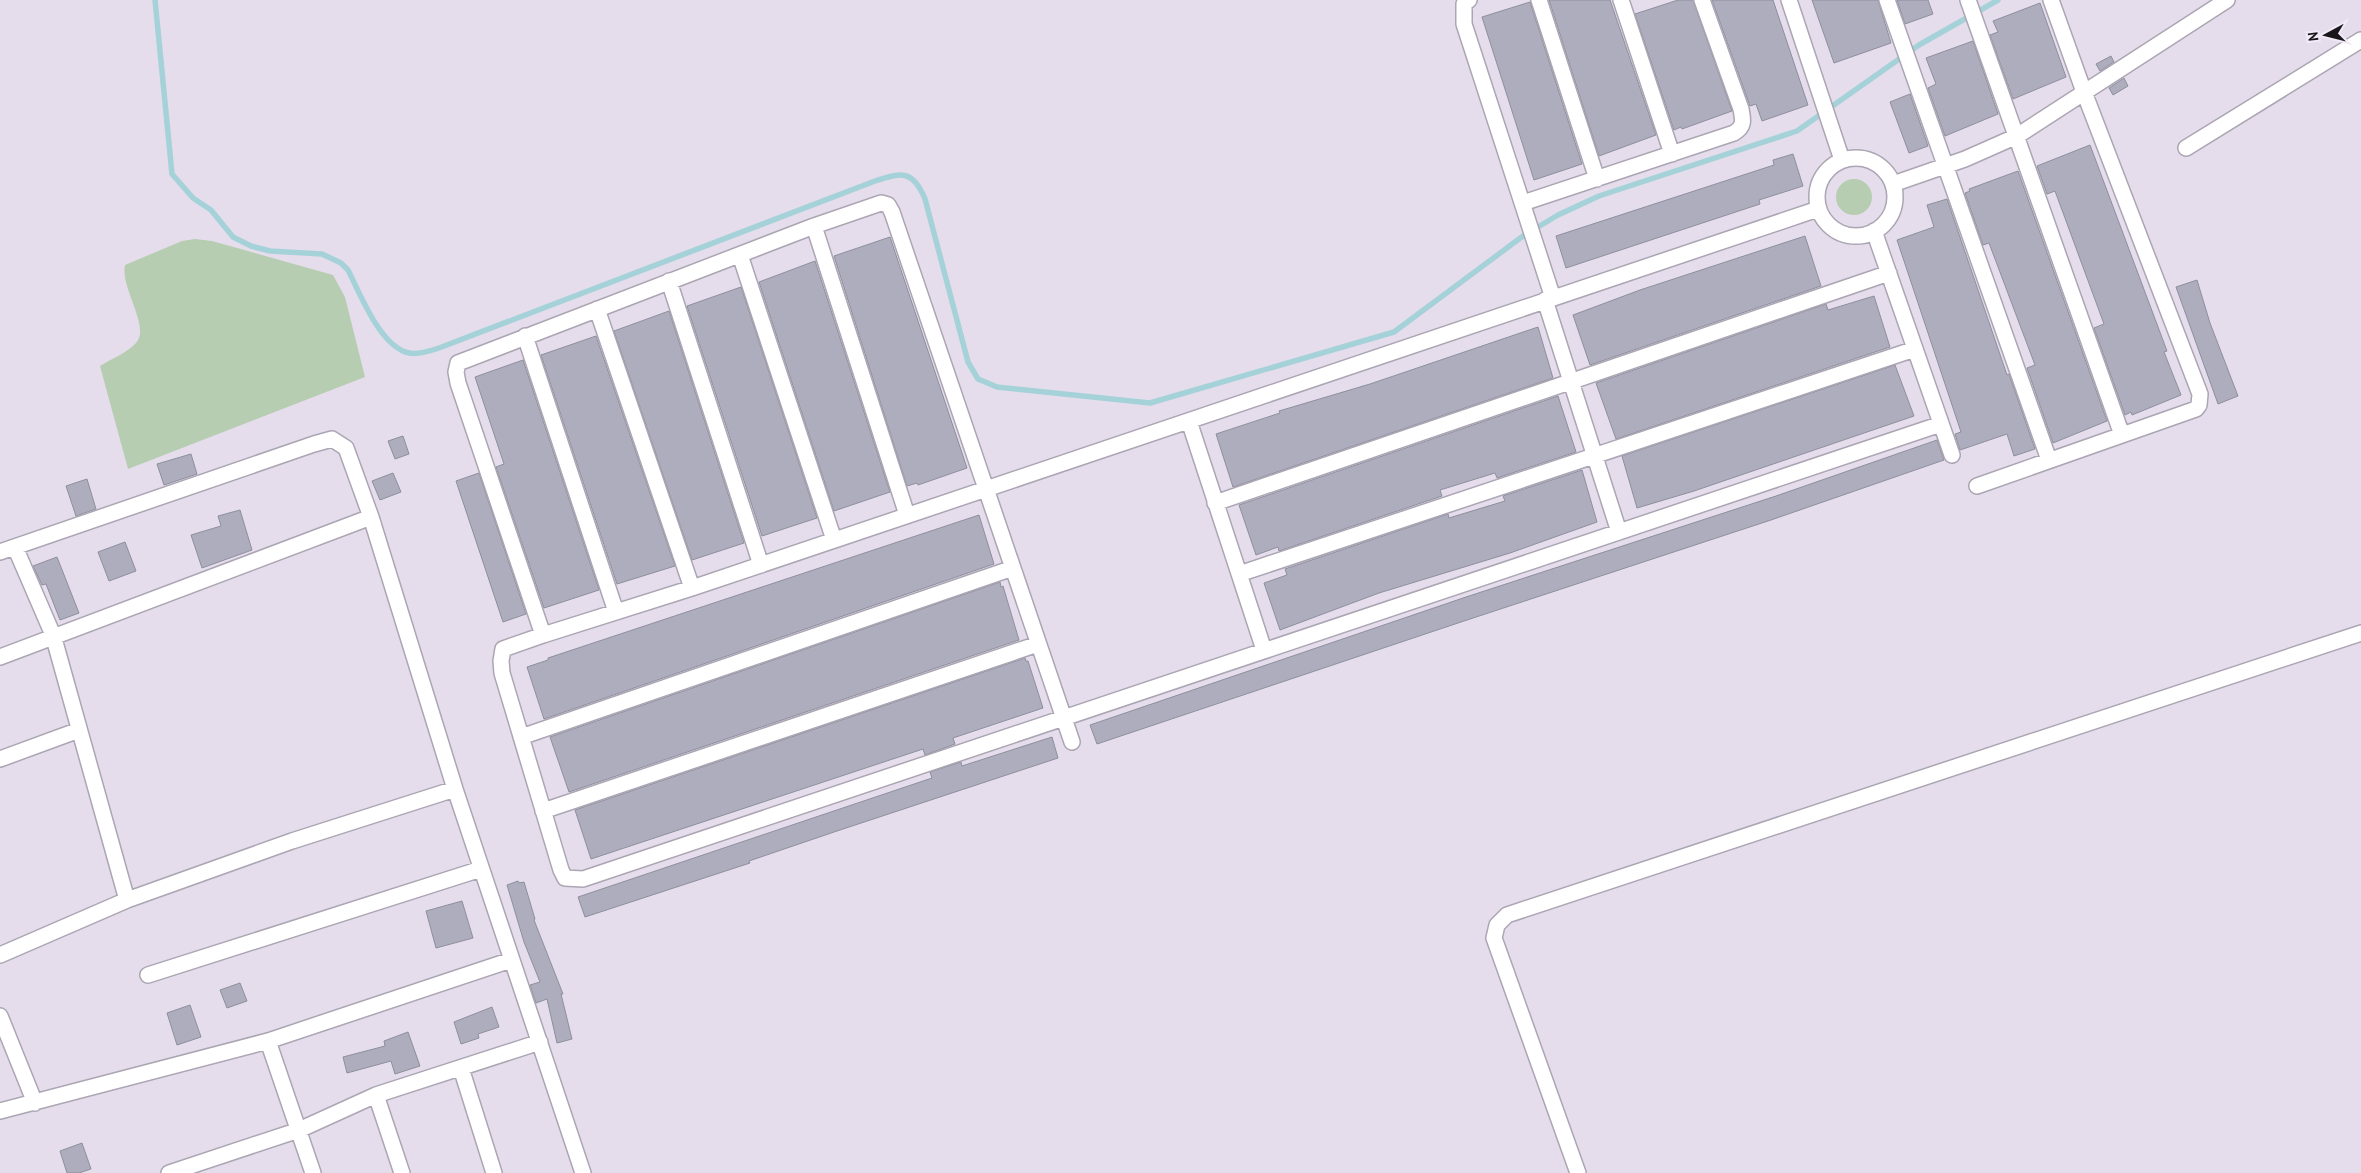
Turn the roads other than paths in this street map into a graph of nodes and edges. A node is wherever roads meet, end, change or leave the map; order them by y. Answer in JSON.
{"nodes":[{"id":1,"x":1469,"y":0,"type":"edge"},
{"id":2,"x":1539,"y":0,"type":"edge"},
{"id":3,"x":1621,"y":0,"type":"edge"},
{"id":4,"x":1702,"y":0,"type":"edge"},
{"id":5,"x":1789,"y":0,"type":"edge"},
{"id":6,"x":1887,"y":0,"type":"edge"},
{"id":7,"x":2051,"y":0,"type":"edge"},
{"id":8,"x":2227,"y":0,"type":"edge"},
{"id":9,"x":1970,"y":3,"type":"edge"},
{"id":10,"x":2361,"y":40,"type":"edge"},
{"id":11,"x":2084,"y":92,"type":"junction"},
{"id":12,"x":2017,"y":136,"type":"junction"},
{"id":13,"x":2186,"y":148,"type":"dead end"},
{"id":14,"x":1672,"y":154,"type":"junction"},
{"id":15,"x":1842,"y":160,"type":"junction"},
{"id":16,"x":1946,"y":166,"type":"junction"},
{"id":17,"x":1596,"y":179,"type":"junction"},
{"id":18,"x":1893,"y":184,"type":"junction"},
{"id":19,"x":1523,"y":203,"type":"junction"},
{"id":20,"x":1818,"y":209,"type":"junction"},
{"id":21,"x":814,"y":226,"type":"junction"},
{"id":22,"x":1874,"y":231,"type":"junction"},
{"id":23,"x":740,"y":254,"type":"junction"},
{"id":24,"x":1888,"y":273,"type":"junction"},
{"id":25,"x":669,"y":281,"type":"junction"},
{"id":26,"x":1549,"y":299,"type":"junction"},
{"id":27,"x":597,"y":309,"type":"junction"},
{"id":28,"x":525,"y":336,"type":"junction"},
{"id":29,"x":1915,"y":349,"type":"junction"},
{"id":30,"x":1571,"y":382,"type":"junction"},
{"id":31,"x":1188,"y":421,"type":"junction"},
{"id":32,"x":1941,"y":424,"type":"junction"},
{"id":33,"x":2122,"y":435,"type":"junction"},
{"id":34,"x":1952,"y":455,"type":"dead end"},
{"id":35,"x":1595,"y":456,"type":"junction"},
{"id":36,"x":2049,"y":460,"type":"junction"},
{"id":37,"x":1977,"y":486,"type":"dead end"},
{"id":38,"x":986,"y":488,"type":"junction"},
{"id":39,"x":1215,"y":503,"type":"junction"},
{"id":40,"x":907,"y":515,"type":"junction"},
{"id":41,"x":371,"y":517,"type":"junction"},
{"id":42,"x":1619,"y":532,"type":"junction"},
{"id":43,"x":834,"y":540,"type":"junction"},
{"id":44,"x":15,"y":547,"type":"junction"},
{"id":45,"x":0,"y":552,"type":"edge"},
{"id":46,"x":761,"y":564,"type":"junction"},
{"id":47,"x":1013,"y":568,"type":"junction"},
{"id":48,"x":1239,"y":574,"type":"junction"},
{"id":49,"x":692,"y":588,"type":"junction"},
{"id":50,"x":616,"y":612,"type":"junction"},
{"id":51,"x":2361,"y":633,"type":"edge"},
{"id":52,"x":543,"y":634,"type":"junction"},
{"id":53,"x":53,"y":635,"type":"junction"},
{"id":54,"x":1038,"y":644,"type":"junction"},
{"id":55,"x":1264,"y":650,"type":"junction"},
{"id":56,"x":0,"y":657,"type":"edge"},
{"id":57,"x":1063,"y":716,"type":"junction"},
{"id":58,"x":79,"y":730,"type":"junction"},
{"id":59,"x":521,"y":737,"type":"junction"},
{"id":60,"x":1072,"y":742,"type":"dead end"},
{"id":61,"x":0,"y":759,"type":"edge"},
{"id":62,"x":455,"y":789,"type":"junction"},
{"id":63,"x":543,"y":811,"type":"junction"},
{"id":64,"x":481,"y":869,"type":"junction"},
{"id":65,"x":127,"y":900,"type":"junction"},
{"id":66,"x":0,"y":955,"type":"edge"},
{"id":67,"x":511,"y":960,"type":"junction"},
{"id":68,"x":148,"y":974,"type":"dead end"},
{"id":69,"x":0,"y":1016,"type":"edge"},
{"id":70,"x":268,"y":1041,"type":"junction"},
{"id":71,"x":540,"y":1042,"type":"junction"},
{"id":72,"x":461,"y":1068,"type":"junction"},
{"id":73,"x":376,"y":1095,"type":"junction"},
{"id":74,"x":35,"y":1103,"type":"junction"},
{"id":75,"x":0,"y":1111,"type":"edge"},
{"id":76,"x":299,"y":1130,"type":"junction"},
{"id":77,"x":169,"y":1173,"type":"edge"},
{"id":78,"x":313,"y":1173,"type":"edge"},
{"id":79,"x":402,"y":1173,"type":"edge"},
{"id":80,"x":494,"y":1173,"type":"edge"},
{"id":81,"x":583,"y":1173,"type":"edge"},
{"id":82,"x":1578,"y":1173,"type":"edge"}],
"edges":[{"from":1,"to":19,"type":"street"},
{"from":2,"to":17,"type":"street"},
{"from":3,"to":14,"type":"street"},
{"from":4,"to":14,"type":"street"},
{"from":5,"to":15,"type":"street"},
{"from":6,"to":16,"type":"street"},
{"from":7,"to":11,"type":"street"},
{"from":8,"to":11,"type":"street"},
{"from":9,"to":12,"type":"street"},
{"from":10,"to":13,"type":"street"},
{"from":11,"to":12,"type":"street"},
{"from":11,"to":33,"type":"street"},
{"from":12,"to":16,"type":"street"},
{"from":12,"to":33,"type":"street"},
{"from":14,"to":17,"type":"street"},
{"from":15,"to":18,"type":"street"},
{"from":15,"to":20,"type":"street"},
{"from":16,"to":18,"type":"street"},
{"from":16,"to":36,"type":"street"},
{"from":17,"to":19,"type":"street"},
{"from":18,"to":22,"type":"street"},
{"from":19,"to":26,"type":"street"},
{"from":20,"to":22,"type":"street"},
{"from":20,"to":26,"type":"street"},
{"from":21,"to":23,"type":"street"},
{"from":21,"to":38,"type":"street"},
{"from":21,"to":40,"type":"street"},
{"from":22,"to":24,"type":"street"},
{"from":23,"to":25,"type":"street"},
{"from":23,"to":43,"type":"street"},
{"from":24,"to":29,"type":"street"},
{"from":24,"to":30,"type":"street"},
{"from":25,"to":27,"type":"street"},
{"from":25,"to":46,"type":"street"},
{"from":26,"to":30,"type":"street"},
{"from":26,"to":31,"type":"street"},
{"from":27,"to":28,"type":"street"},
{"from":27,"to":49,"type":"street"},
{"from":28,"to":50,"type":"street"},
{"from":28,"to":52,"type":"street"},
{"from":29,"to":32,"type":"street"},
{"from":29,"to":35,"type":"street"},
{"from":30,"to":35,"type":"street"},
{"from":30,"to":39,"type":"street"},
{"from":31,"to":38,"type":"street"},
{"from":31,"to":39,"type":"street"},
{"from":32,"to":34,"type":"street"},
{"from":32,"to":42,"type":"street"},
{"from":33,"to":36,"type":"street"},
{"from":35,"to":42,"type":"street"},
{"from":35,"to":48,"type":"street"},
{"from":36,"to":37,"type":"street"},
{"from":38,"to":40,"type":"street"},
{"from":38,"to":47,"type":"street"},
{"from":39,"to":48,"type":"street"},
{"from":40,"to":43,"type":"street"},
{"from":41,"to":44,"type":"street"},
{"from":41,"to":53,"type":"street"},
{"from":41,"to":62,"type":"street"},
{"from":42,"to":55,"type":"street"},
{"from":43,"to":46,"type":"street"},
{"from":44,"to":45,"type":"street"},
{"from":44,"to":53,"type":"street"},
{"from":46,"to":49,"type":"street"},
{"from":47,"to":54,"type":"street"},
{"from":47,"to":59,"type":"street"},
{"from":48,"to":55,"type":"street"},
{"from":49,"to":50,"type":"street"},
{"from":50,"to":52,"type":"street"},
{"from":51,"to":82,"type":"street"},
{"from":52,"to":59,"type":"street"},
{"from":53,"to":56,"type":"street"},
{"from":53,"to":58,"type":"street"},
{"from":54,"to":57,"type":"street"},
{"from":54,"to":63,"type":"street"},
{"from":55,"to":57,"type":"street"},
{"from":57,"to":60,"type":"street"},
{"from":57,"to":63,"type":"street"},
{"from":58,"to":61,"type":"street"},
{"from":58,"to":65,"type":"street"},
{"from":59,"to":63,"type":"street"},
{"from":62,"to":64,"type":"street"},
{"from":62,"to":65,"type":"street"},
{"from":64,"to":67,"type":"street"},
{"from":64,"to":68,"type":"street"},
{"from":65,"to":66,"type":"street"},
{"from":67,"to":70,"type":"street"},
{"from":67,"to":71,"type":"street"},
{"from":69,"to":74,"type":"street"},
{"from":70,"to":74,"type":"street"},
{"from":70,"to":76,"type":"street"},
{"from":71,"to":72,"type":"street"},
{"from":71,"to":81,"type":"street"},
{"from":72,"to":73,"type":"street"},
{"from":72,"to":80,"type":"street"},
{"from":73,"to":76,"type":"street"},
{"from":73,"to":79,"type":"street"},
{"from":74,"to":75,"type":"street"},
{"from":76,"to":77,"type":"street"},
{"from":76,"to":78,"type":"street"}]}
